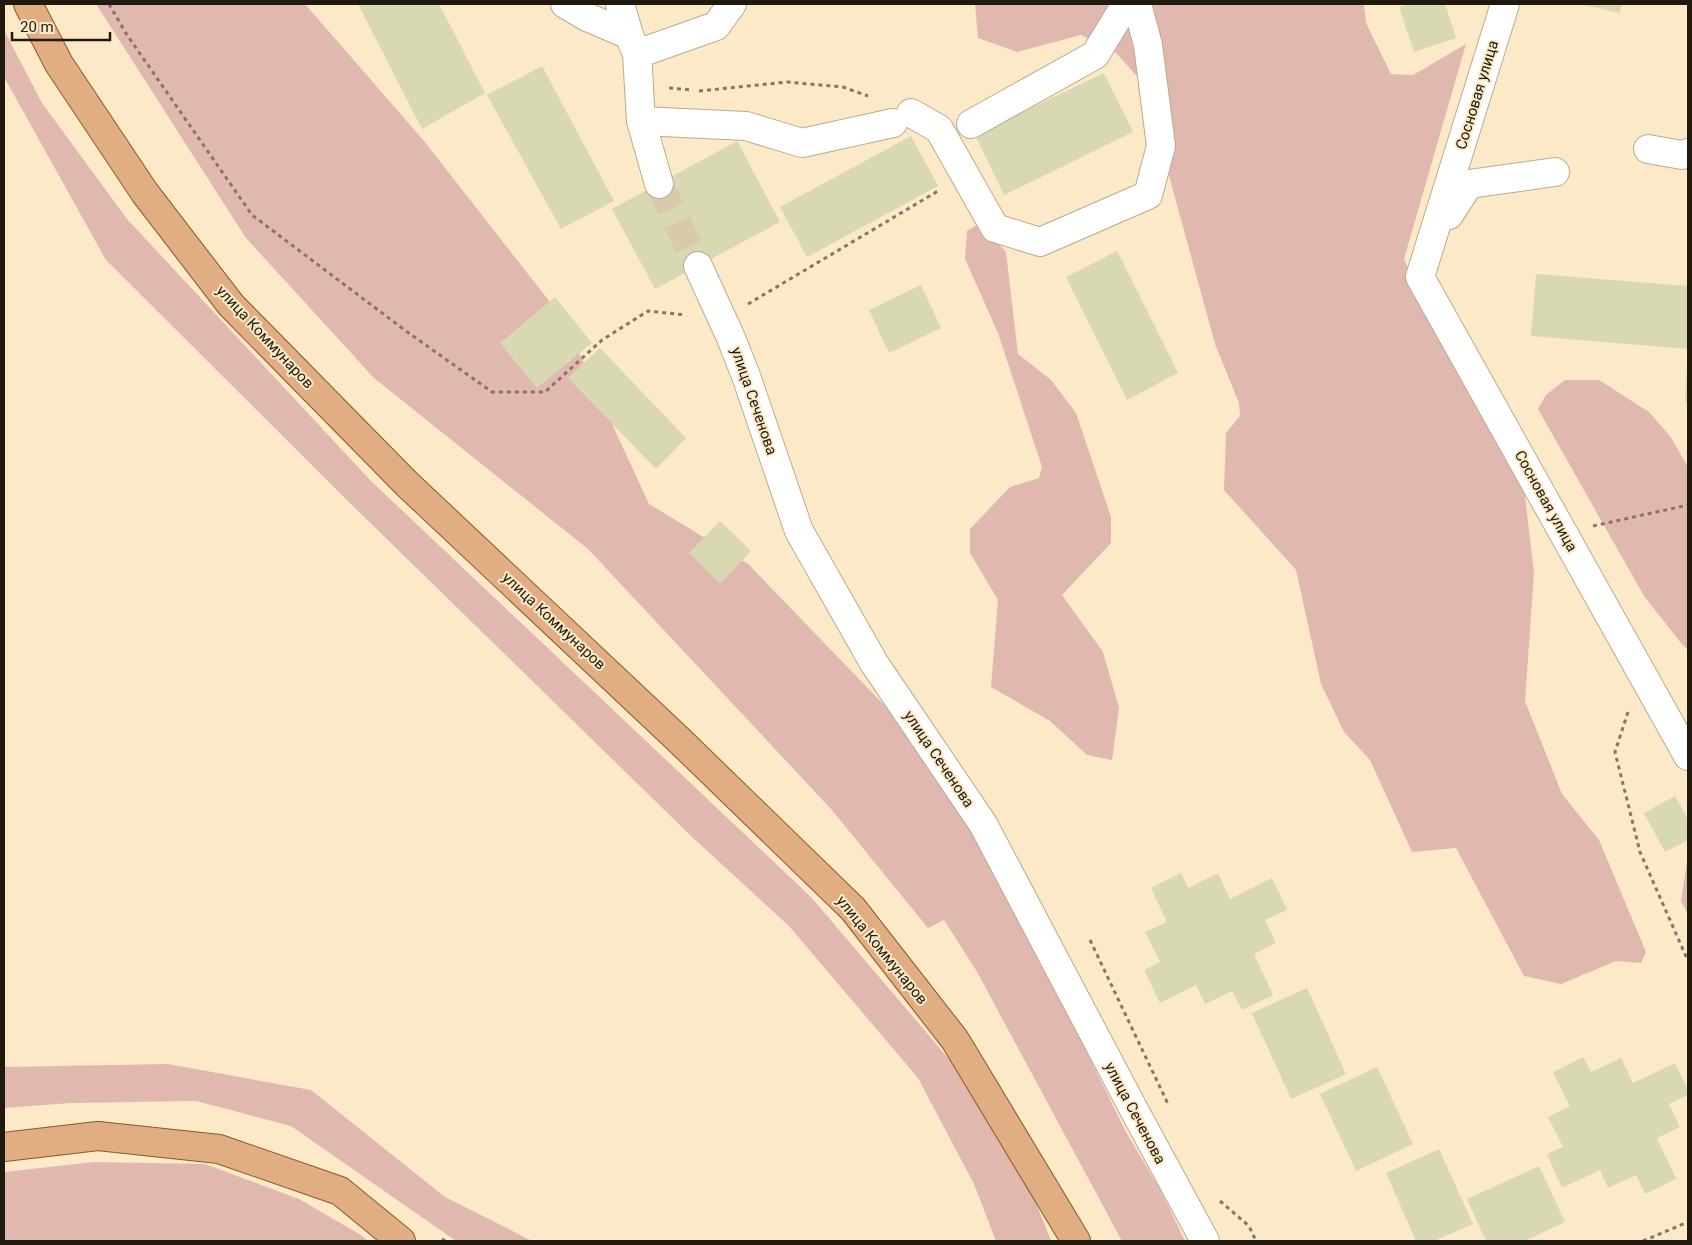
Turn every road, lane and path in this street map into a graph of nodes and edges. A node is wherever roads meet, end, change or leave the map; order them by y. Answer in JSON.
{"nodes":[{"id":1,"x":28,"y":4,"type":"edge"},
{"id":2,"x":110,"y":4,"type":"edge"},
{"id":3,"x":565,"y":4,"type":"edge"},
{"id":4,"x":620,"y":4,"type":"edge"},
{"id":5,"x":732,"y":4,"type":"edge"},
{"id":6,"x":1126,"y":4,"type":"edge"},
{"id":7,"x":1137,"y":4,"type":"edge"},
{"id":8,"x":1505,"y":4,"type":"edge"},
{"id":9,"x":633,"y":44,"type":"junction"},
{"id":10,"x":639,"y":85,"type":"junction"},
{"id":11,"x":902,"y":118,"type":"junction"},
{"id":12,"x":641,"y":121,"type":"junction"},
{"id":13,"x":971,"y":124,"type":"dead end"},
{"id":14,"x":1648,"y":149,"type":"dead end"},
{"id":15,"x":1688,"y":153,"type":"edge"},
{"id":16,"x":1555,"y":172,"type":"dead end"},
{"id":17,"x":659,"y":184,"type":"tunnel mouth"},
{"id":18,"x":943,"y":189,"type":"dead end"},
{"id":19,"x":1430,"y":244,"type":"junction"},
{"id":20,"x":698,"y":266,"type":"tunnel mouth"},
{"id":21,"x":727,"y":328,"type":"junction"},
{"id":22,"x":1688,"y":505,"type":"edge"},
{"id":23,"x":1563,"y":533,"type":"junction"},
{"id":24,"x":1642,"y":672,"type":"junction"},
{"id":25,"x":1688,"y":756,"type":"edge"},
{"id":26,"x":1090,"y":940,"type":"dead end"},
{"id":27,"x":1688,"y":961,"type":"edge"},
{"id":28,"x":1170,"y":1106,"type":"dead end"},
{"id":29,"x":4,"y":1148,"type":"edge"},
{"id":30,"x":1219,"y":1200,"type":"dead end"},
{"id":31,"x":1688,"y":1222,"type":"edge"},
{"id":32,"x":401,"y":1241,"type":"edge"},
{"id":33,"x":1076,"y":1241,"type":"edge"},
{"id":34,"x":1205,"y":1241,"type":"edge"},
{"id":35,"x":1256,"y":1241,"type":"edge"},
{"id":36,"x":1643,"y":1241,"type":"edge"}],
"edges":[{"from":1,"to":33,"type":"main road","name":"улица Коммунаров"},
{"from":2,"to":21,"type":"path"},
{"from":3,"to":9,"type":"street"},
{"from":4,"to":9,"type":"street"},
{"from":5,"to":9,"type":"street"},
{"from":6,"to":13,"type":"street"},
{"from":7,"to":11,"type":"street"},
{"from":8,"to":19,"type":"street","name":"Сосновая улица"},
{"from":9,"to":10,"type":"street"},
{"from":10,"to":11,"type":"path"},
{"from":10,"to":12,"type":"street"},
{"from":11,"to":12,"type":"street"},
{"from":12,"to":17,"type":"street"},
{"from":14,"to":15,"type":"street"},
{"from":16,"to":19,"type":"street","name":"Сосновая улица"},
{"from":18,"to":21,"type":"path"},
{"from":19,"to":23,"type":"street","name":"Сосновая улица"},
{"from":20,"to":21,"type":"street","name":"улица Сеченова"},
{"from":21,"to":34,"type":"street","name":"улица Сеченова"},
{"from":22,"to":23,"type":"path"},
{"from":23,"to":24,"type":"street","name":"Сосновая улица"},
{"from":24,"to":25,"type":"street","name":"Сосновая улица"},
{"from":24,"to":27,"type":"path"},
{"from":26,"to":28,"type":"path"},
{"from":29,"to":32,"type":"main road"},
{"from":30,"to":35,"type":"path"},
{"from":31,"to":36,"type":"path"}]}
